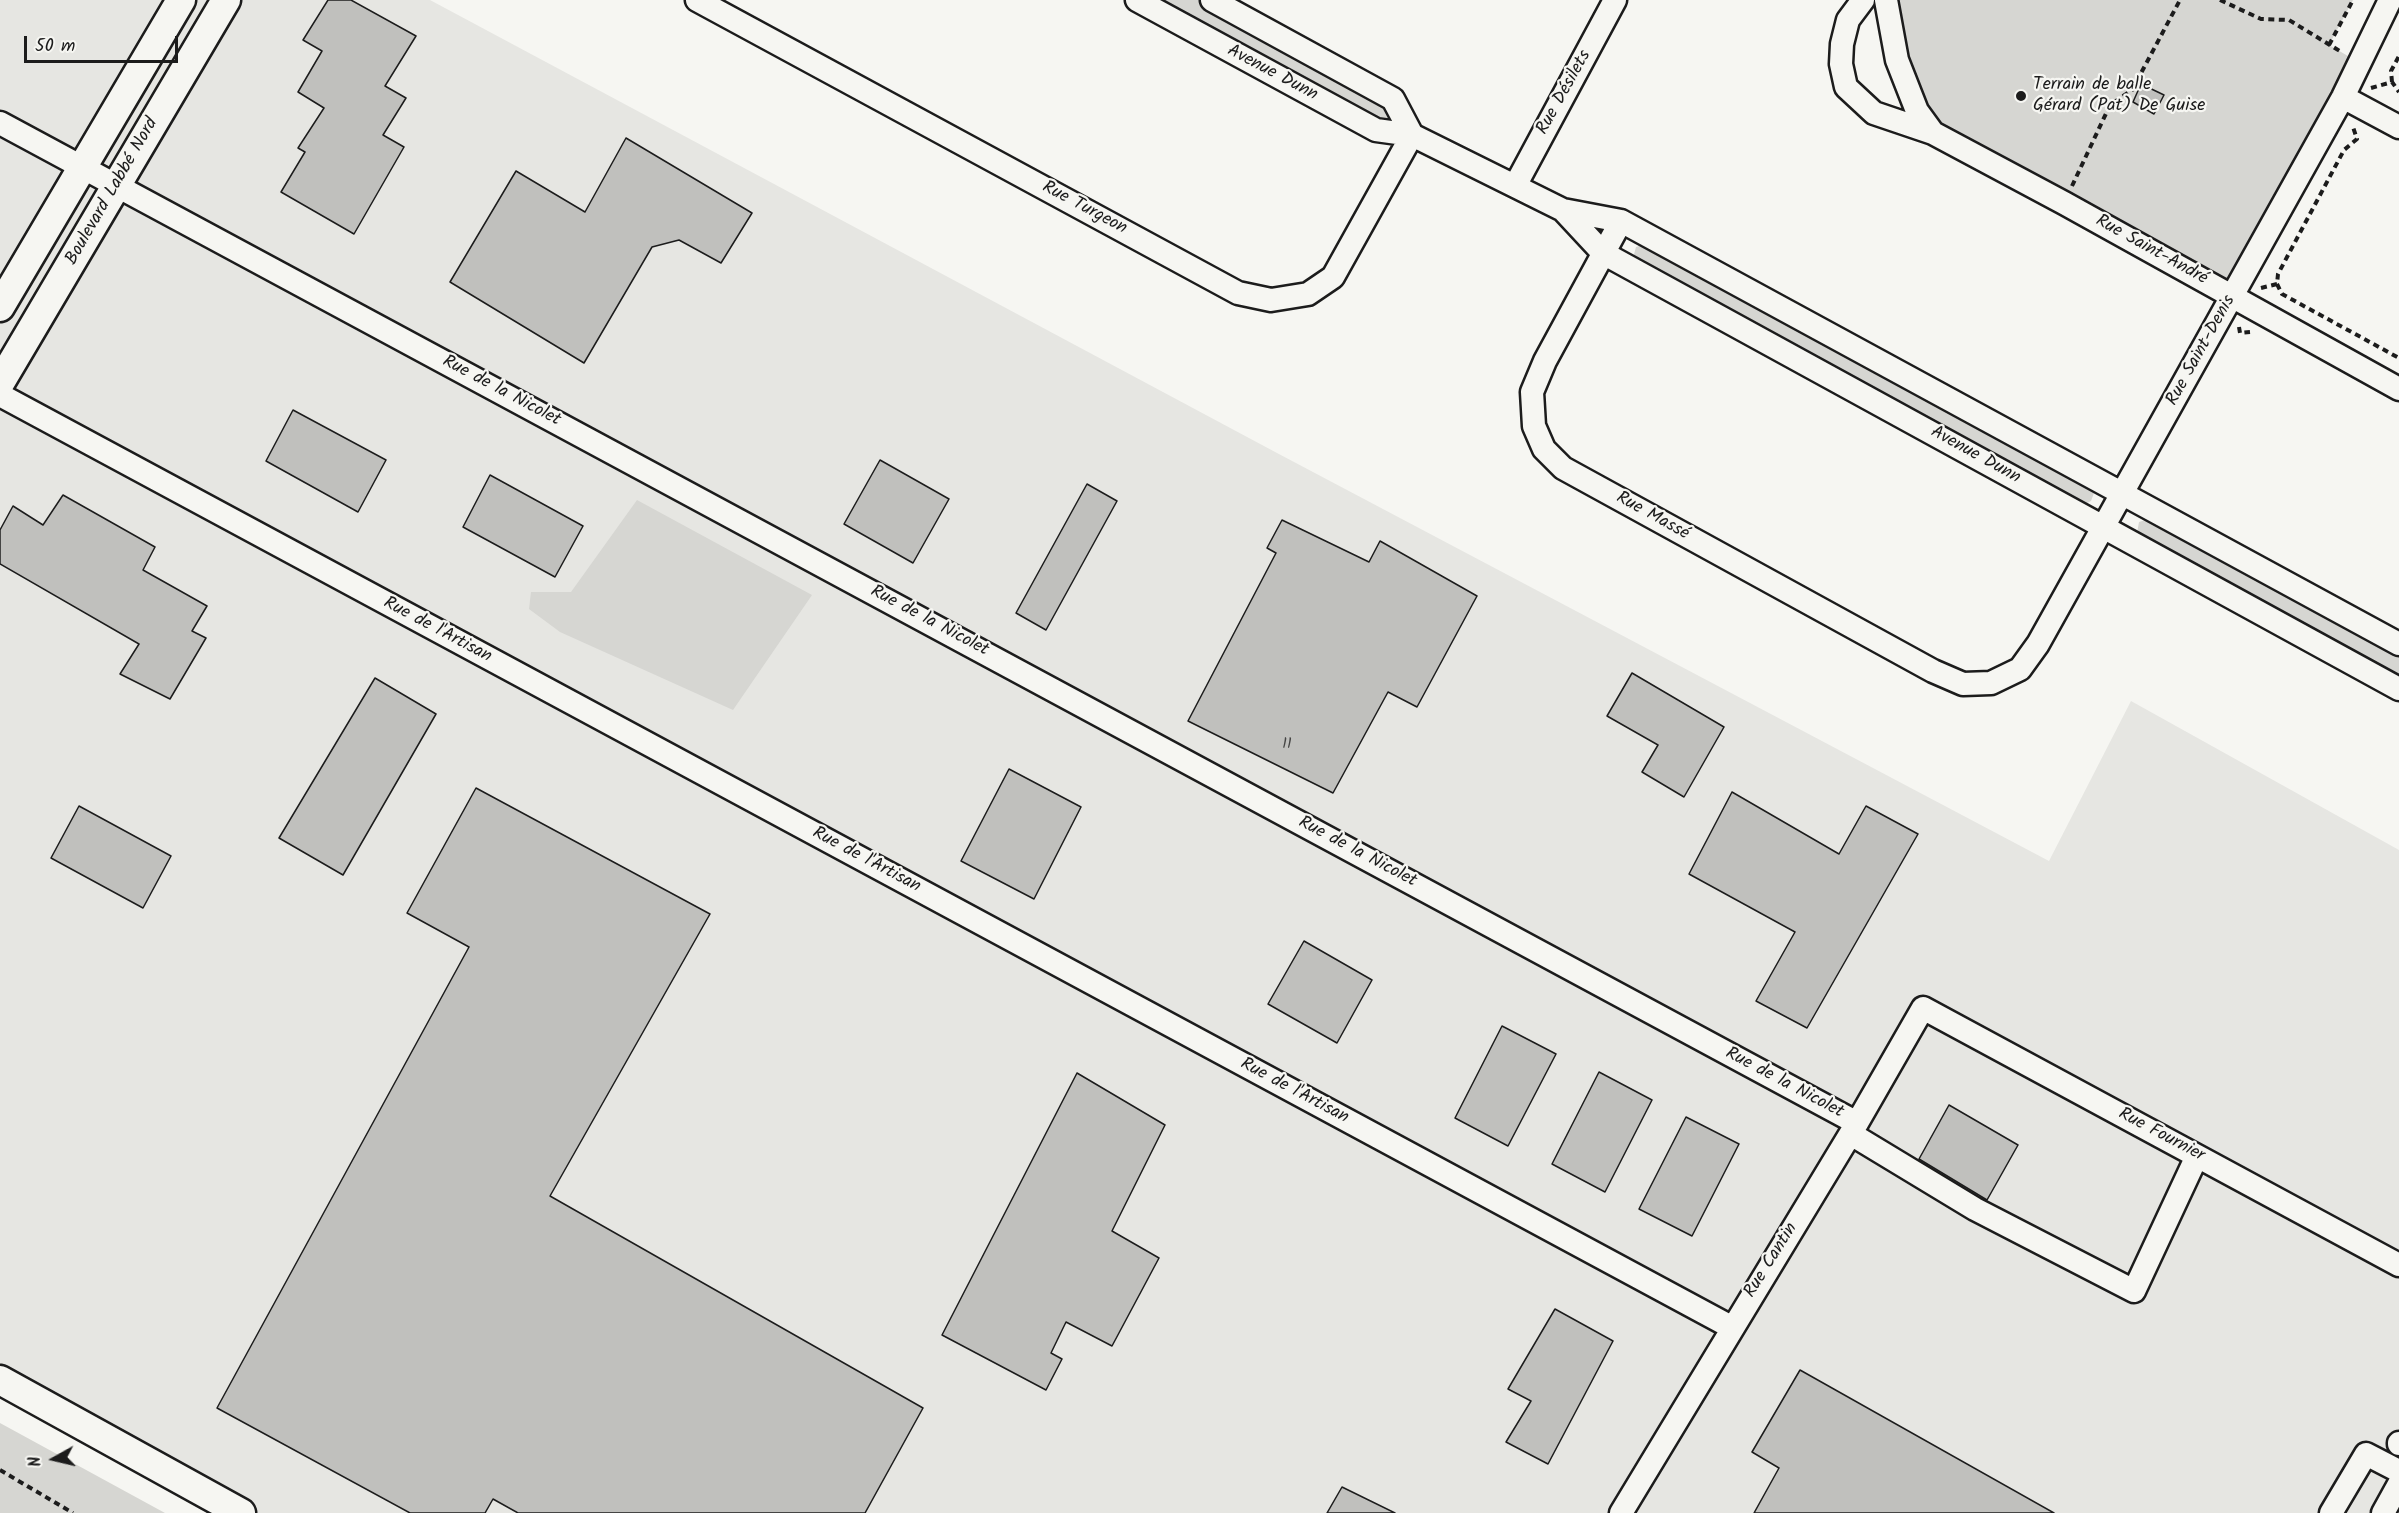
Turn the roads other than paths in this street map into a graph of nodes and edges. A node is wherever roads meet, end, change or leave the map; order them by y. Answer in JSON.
{"nodes":[{"id":1,"x":181,"y":0,"type":"edge"},
{"id":2,"x":226,"y":0,"type":"edge"},
{"id":3,"x":697,"y":0,"type":"edge"},
{"id":4,"x":1137,"y":0,"type":"edge"},
{"id":5,"x":1212,"y":0,"type":"edge"},
{"id":6,"x":1615,"y":0,"type":"edge"},
{"id":7,"x":1863,"y":0,"type":"edge"},
{"id":8,"x":1886,"y":0,"type":"edge"},
{"id":9,"x":2390,"y":0,"type":"edge"},
{"id":10,"x":2343,"y":97,"type":"junction"},
{"id":11,"x":0,"y":123,"type":"edge"},
{"id":12,"x":2399,"y":127,"type":"edge"},
{"id":13,"x":1933,"y":133,"type":"junction"},
{"id":14,"x":1412,"y":135,"type":"junction"},
{"id":15,"x":82,"y":167,"type":"junction"},
{"id":16,"x":117,"y":186,"type":"junction"},
{"id":17,"x":1515,"y":186,"type":"junction"},
{"id":18,"x":1563,"y":210,"type":"junction"},
{"id":19,"x":1621,"y":221,"type":"junction"},
{"id":20,"x":1603,"y":253,"type":"junction"},
{"id":21,"x":2232,"y":297,"type":"junction"},
{"id":22,"x":0,"y":307,"type":"edge"},
{"id":23,"x":0,"y":383,"type":"edge"},
{"id":24,"x":2399,"y":389,"type":"edge"},
{"id":25,"x":0,"y":395,"type":"edge"},
{"id":26,"x":2122,"y":492,"type":"junction"},
{"id":27,"x":2104,"y":526,"type":"junction"},
{"id":28,"x":2399,"y":644,"type":"edge"},
{"id":29,"x":1991,"y":683,"type":"joint"},
{"id":30,"x":2399,"y":689,"type":"edge"},
{"id":31,"x":1923,"y":1008,"type":"joint"},
{"id":32,"x":1854,"y":1128,"type":"junction"},
{"id":33,"x":2198,"y":1156,"type":"junction"},
{"id":34,"x":2399,"y":1264,"type":"edge"},
{"id":35,"x":1731,"y":1327,"type":"junction"},
{"id":36,"x":0,"y":1380,"type":"edge"},
{"id":37,"x":2399,"y":1471,"type":"edge"},
{"id":38,"x":2399,"y":1484,"type":"edge"},
{"id":39,"x":241,"y":1513,"type":"edge"},
{"id":40,"x":1621,"y":1513,"type":"edge"},
{"id":41,"x":2331,"y":1513,"type":"edge"},
{"id":42,"x":2383,"y":1513,"type":"edge"}],
"edges":[{"from":1,"to":15,"type":"main road"},
{"from":2,"to":16,"type":"main road","name":"Boulevard Labbé Nord"},
{"from":3,"to":14,"type":"street","name":"Rue Turgeon"},
{"from":4,"to":14,"type":"street","name":"Avenue Dunn"},
{"from":5,"to":14,"type":"street","name":"Avenue Dunn"},
{"from":6,"to":17,"type":"street","name":"Rue Désilets"},
{"from":7,"to":13,"type":"street","name":"Rue Saint-André"},
{"from":8,"to":13,"type":"street","name":"Rue Saint-André"},
{"from":9,"to":10,"type":"street","name":"Rue Saint-Denis"},
{"from":10,"to":12,"type":"street"},
{"from":10,"to":21,"type":"street","name":"Rue Saint-Denis"},
{"from":11,"to":15,"type":"street","name":"Rue de la Nicolet"},
{"from":13,"to":21,"type":"street","name":"Rue Saint-André"},
{"from":14,"to":17,"type":"street","name":"Avenue Dunn"},
{"from":15,"to":16,"type":"street","name":"Rue de la Nicolet"},
{"from":15,"to":22,"type":"main road"},
{"from":16,"to":23,"type":"main road","name":"Boulevard Labbé Nord"},
{"from":16,"to":32,"type":"street","name":"Rue de la Nicolet"},
{"from":17,"to":18,"type":"street","name":"Avenue Dunn"},
{"from":18,"to":19,"type":"street","name":"Avenue Dunn"},
{"from":18,"to":20,"type":"street","name":"Avenue Dunn"},
{"from":19,"to":20,"type":"street","name":"Rue Massé"},
{"from":19,"to":26,"type":"street","name":"Avenue Dunn"},
{"from":20,"to":27,"type":"street","name":"Avenue Dunn"},
{"from":20,"to":29,"type":"street","name":"Rue Massé"},
{"from":21,"to":24,"type":"street","name":"Rue Saint-André"},
{"from":21,"to":26,"type":"street","name":"Rue Saint-Denis"},
{"from":25,"to":35,"type":"street","name":"Rue de l'Artisan"},
{"from":26,"to":27,"type":"street","name":"Rue Saint-Denis"},
{"from":26,"to":28,"type":"street","name":"Avenue Dunn"},
{"from":27,"to":29,"type":"street","name":"Rue Saint-Denis"},
{"from":27,"to":30,"type":"street","name":"Avenue Dunn"},
{"from":31,"to":32,"type":"street","name":"Rue Cantin"},
{"from":31,"to":33,"type":"street","name":"Rue Fournier"},
{"from":32,"to":33,"type":"street","name":"Rue de la Nicolet"},
{"from":32,"to":35,"type":"street","name":"Rue Cantin"},
{"from":33,"to":34,"type":"street","name":"Rue Fournier"},
{"from":35,"to":40,"type":"street","name":"Rue Cantin"},
{"from":36,"to":39,"type":"main road"},
{"from":37,"to":41,"type":"street"},
{"from":38,"to":42,"type":"street"}]}
